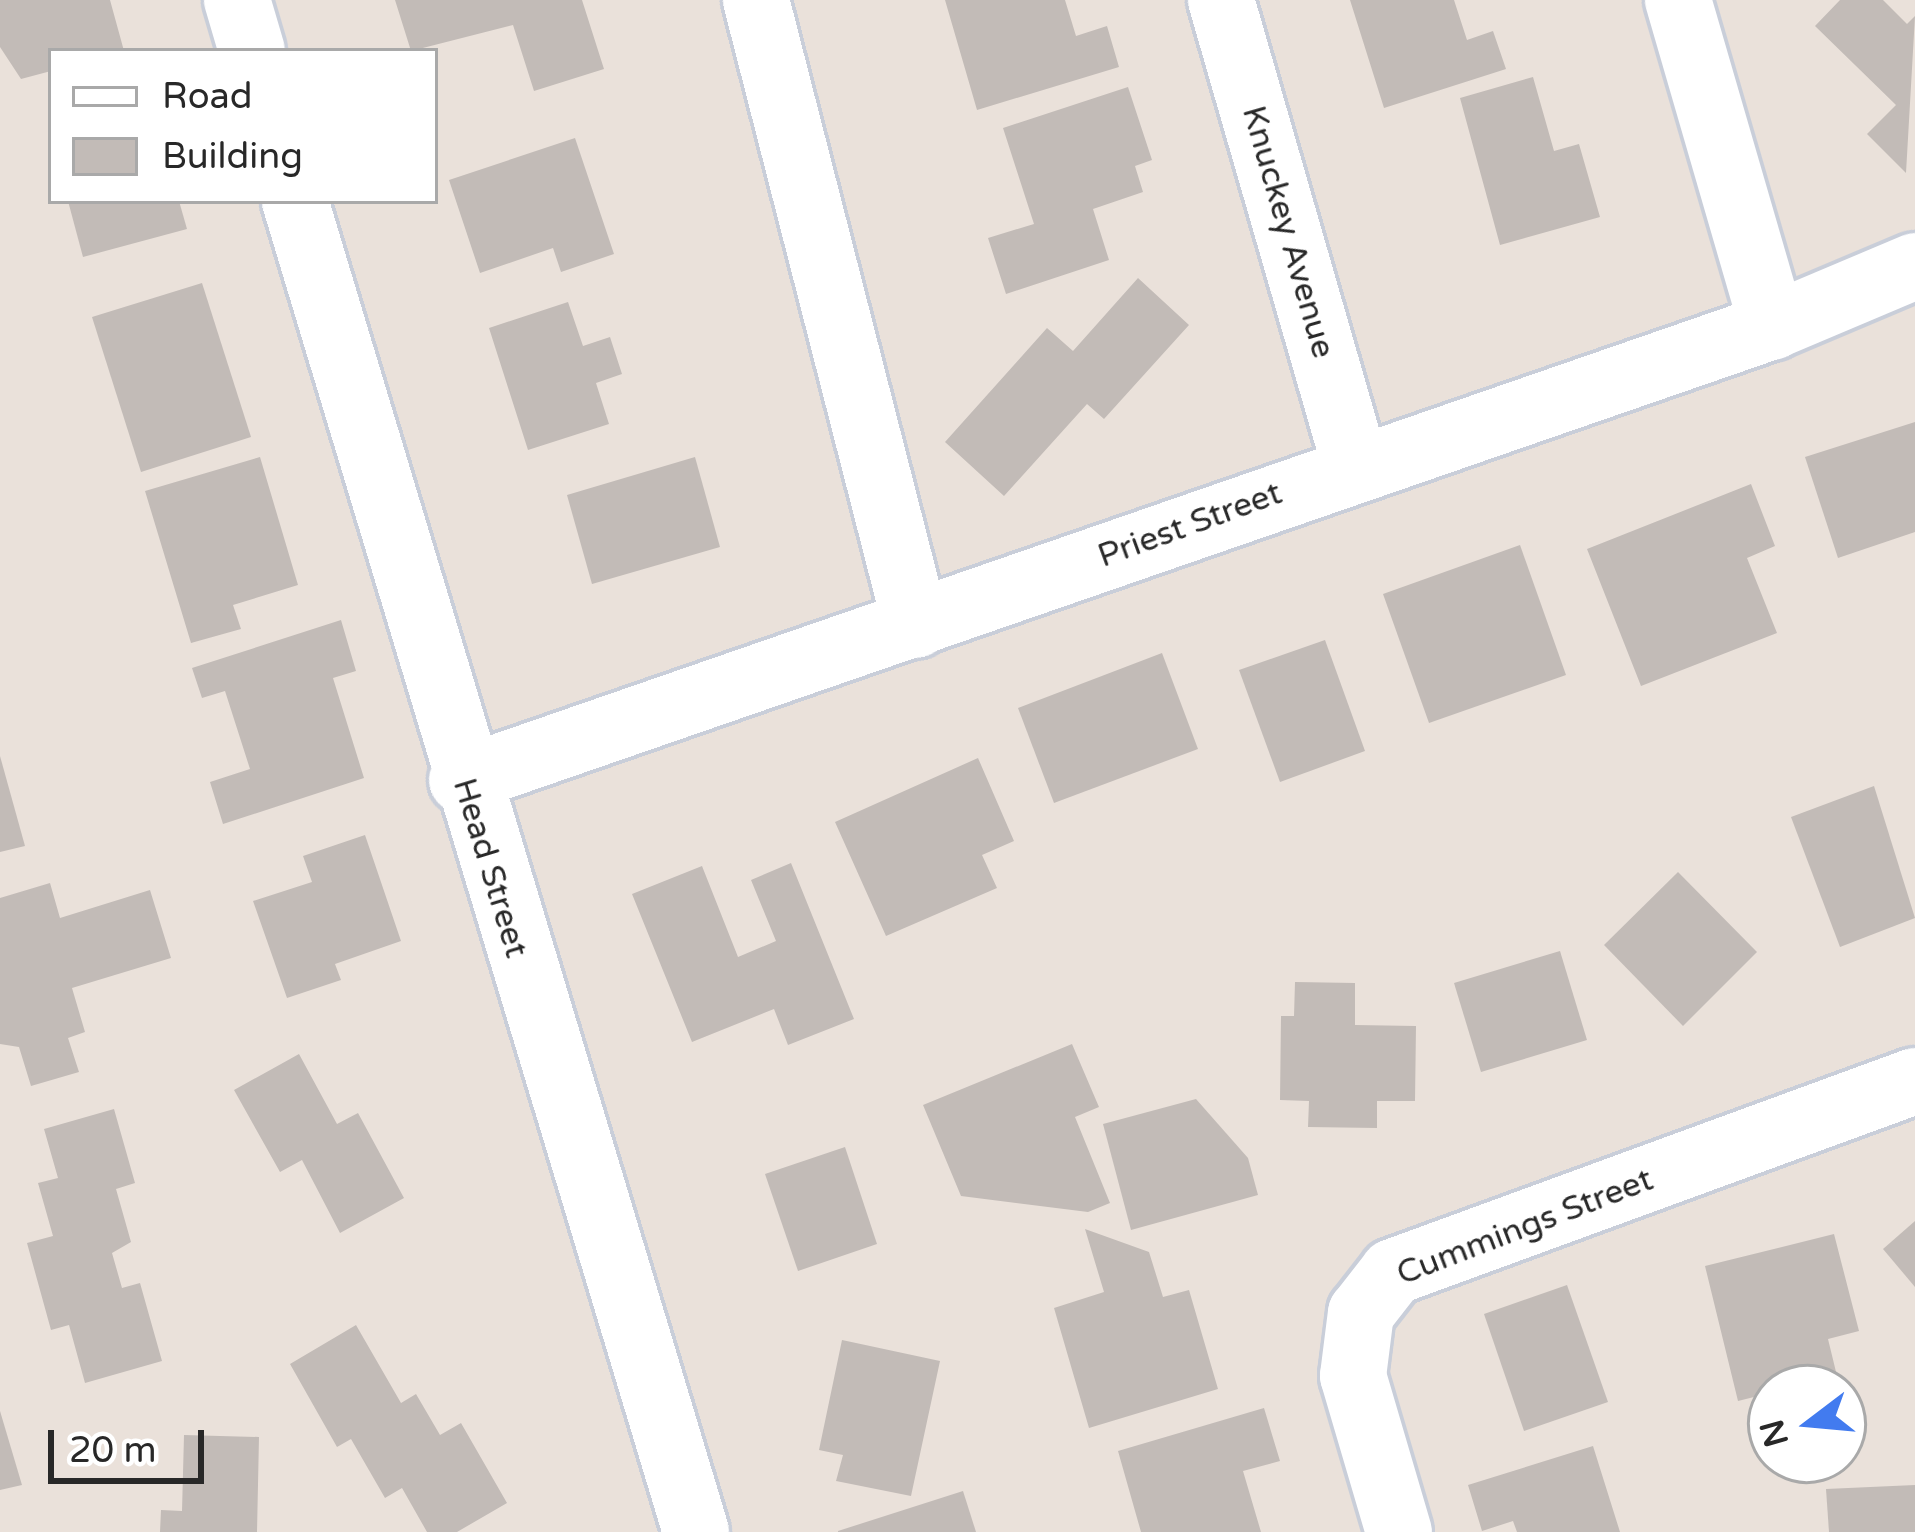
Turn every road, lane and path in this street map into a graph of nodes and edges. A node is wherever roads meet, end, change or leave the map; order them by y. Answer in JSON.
{"nodes":[{"id":1,"x":237,"y":0,"type":"edge"},
{"id":2,"x":756,"y":0,"type":"edge"},
{"id":3,"x":1221,"y":0,"type":"edge"},
{"id":4,"x":1678,"y":0,"type":"edge"},
{"id":5,"x":251,"y":48,"type":"edge"},
{"id":6,"x":296,"y":204,"type":"edge"},
{"id":7,"x":1915,"y":266,"type":"edge"},
{"id":8,"x":1773,"y":326,"type":"junction"},
{"id":9,"x":1355,"y":464,"type":"junction"},
{"id":10,"x":916,"y":625,"type":"junction"},
{"id":11,"x":462,"y":780,"type":"junction"},
{"id":12,"x":1915,"y":1081,"type":"edge"},
{"id":13,"x":695,"y":1532,"type":"edge"},
{"id":14,"x":1399,"y":1532,"type":"edge"}],
"edges":[{"from":1,"to":5,"type":"street"},
{"from":2,"to":10,"type":"street"},
{"from":3,"to":9,"type":"street","name":"Knuckey Avenue"},
{"from":4,"to":8,"type":"street"},
{"from":6,"to":11,"type":"street","name":"Head Street"},
{"from":7,"to":8,"type":"street","name":"Priest Street"},
{"from":8,"to":9,"type":"street","name":"Priest Street"},
{"from":9,"to":10,"type":"street","name":"Priest Street"},
{"from":10,"to":11,"type":"street","name":"Priest Street"},
{"from":11,"to":13,"type":"street","name":"Head Street"},
{"from":12,"to":14,"type":"street","name":"Cummings Street"}]}
